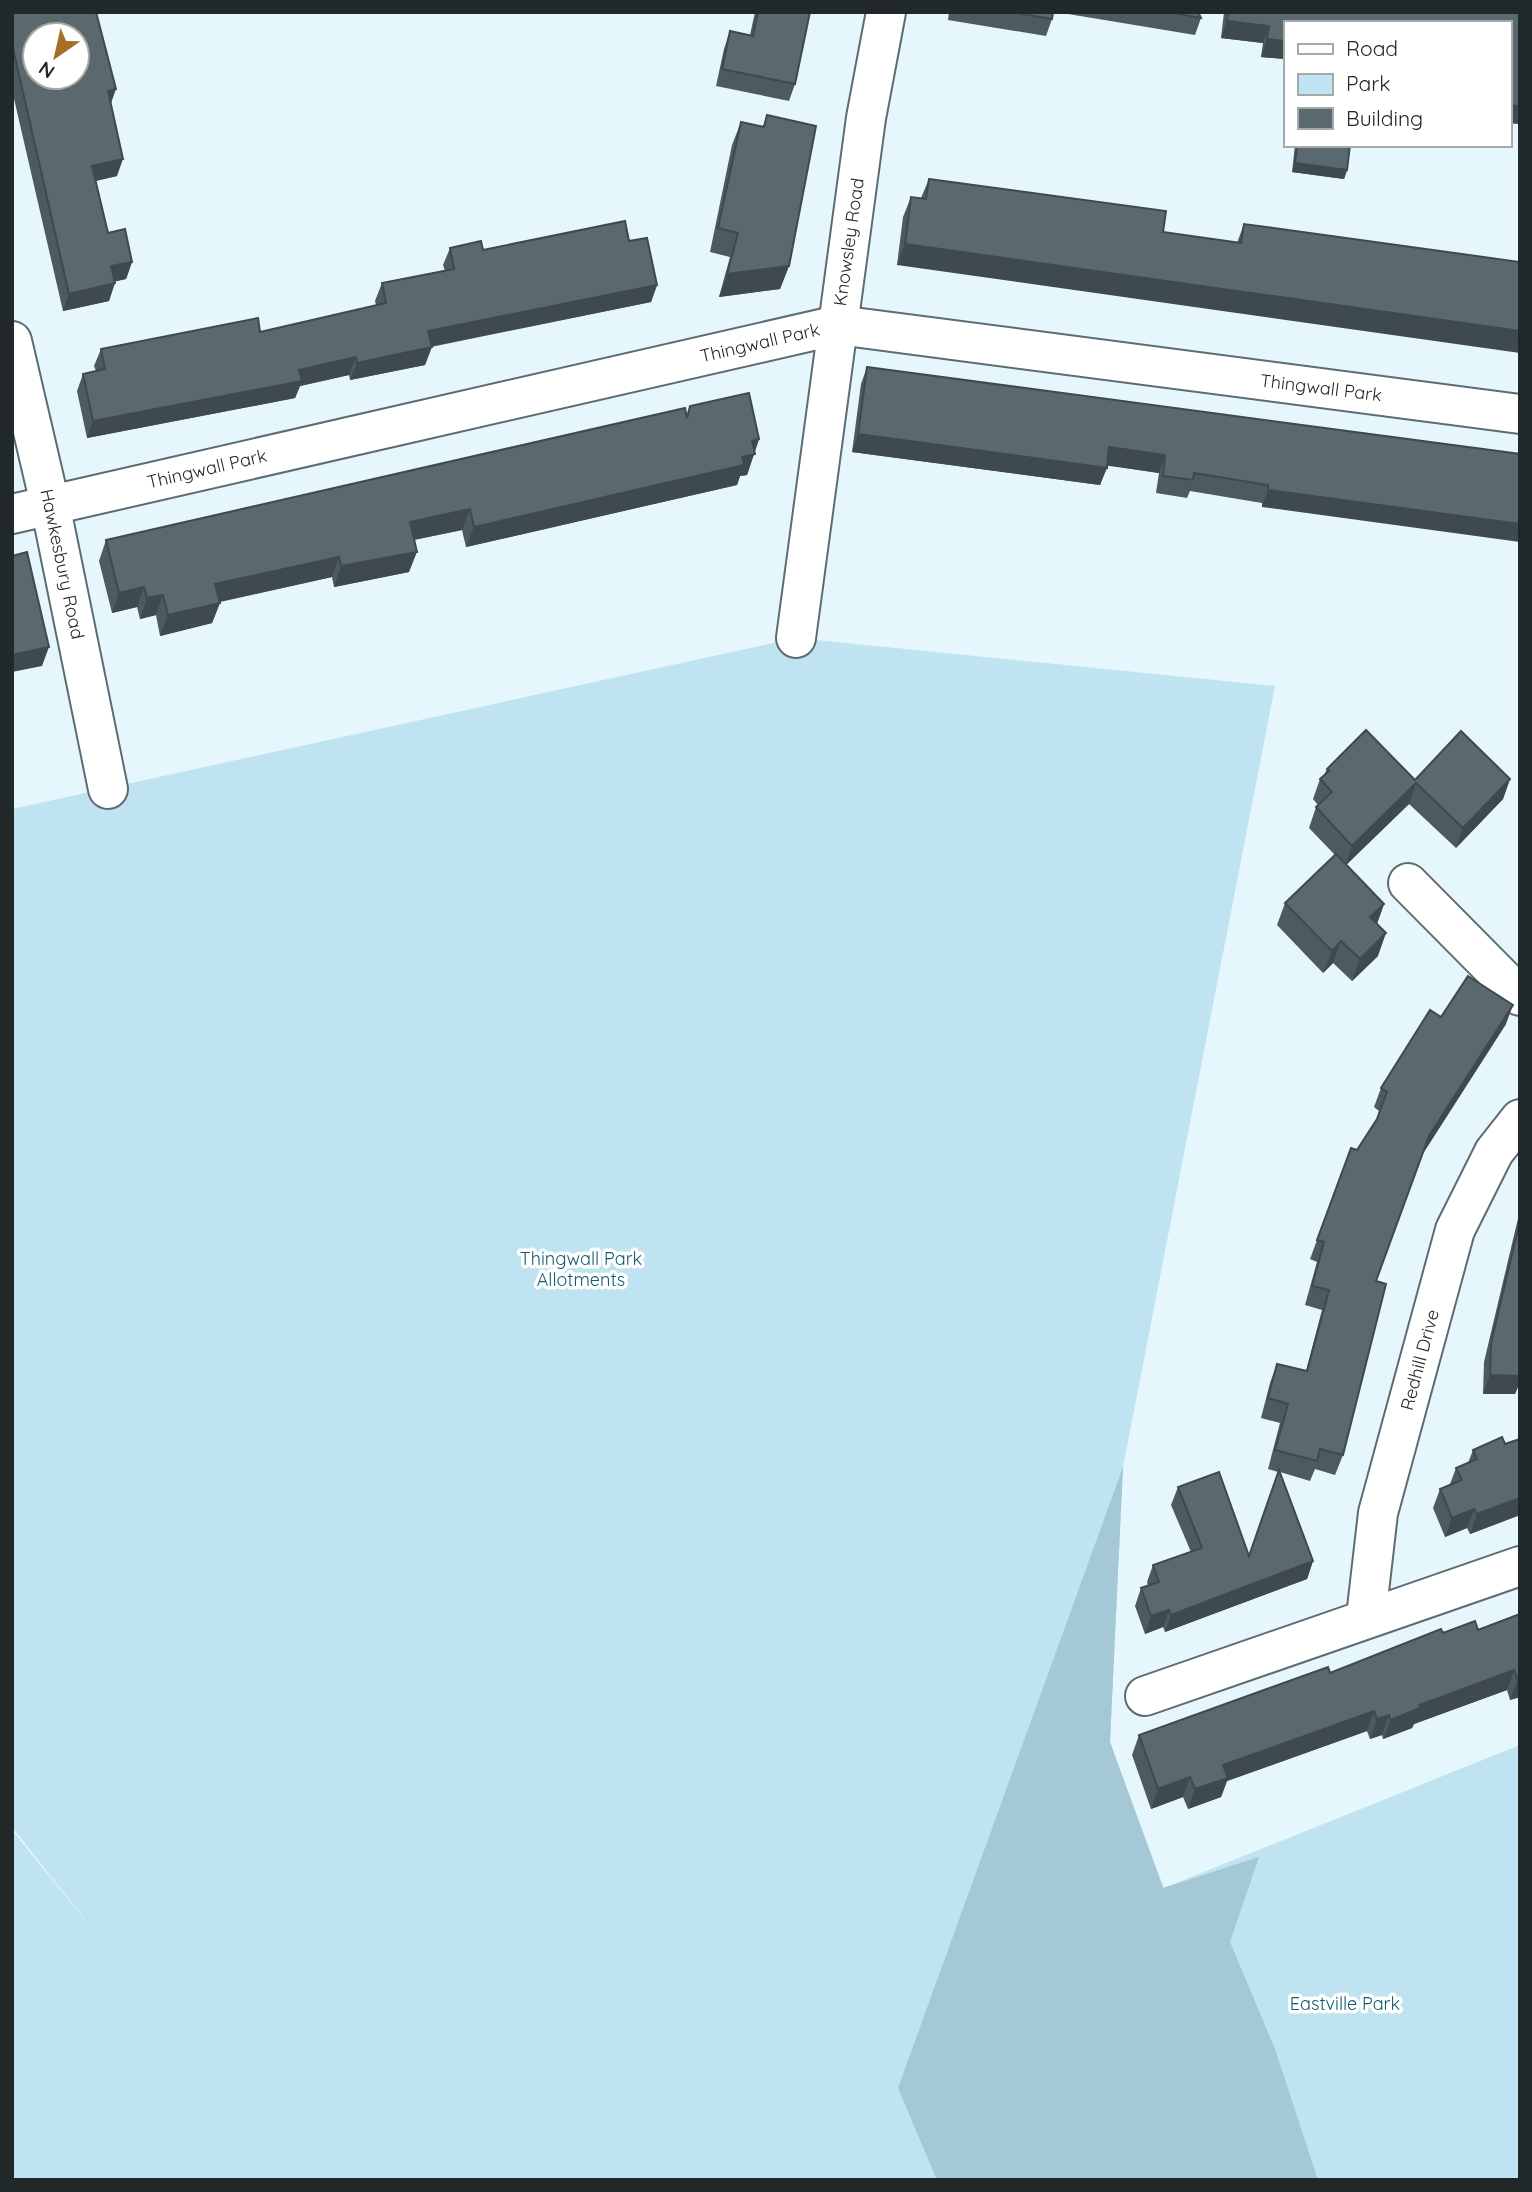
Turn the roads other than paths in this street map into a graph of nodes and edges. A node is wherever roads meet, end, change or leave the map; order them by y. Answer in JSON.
{"nodes":[{"id":1,"x":886,"y":12,"type":"edge"},
{"id":2,"x":838,"y":325,"type":"junction"},
{"id":3,"x":12,"y":341,"type":"edge"},
{"id":4,"x":1520,"y":414,"type":"edge"},
{"id":5,"x":50,"y":504,"type":"junction"},
{"id":6,"x":12,"y":514,"type":"edge"},
{"id":7,"x":796,"y":638,"type":"dead end"},
{"id":8,"x":108,"y":789,"type":"dead end"},
{"id":9,"x":1408,"y":883,"type":"dead end"},
{"id":10,"x":1520,"y":996,"type":"edge"},
{"id":11,"x":1520,"y":1119,"type":"edge"},
{"id":12,"x":1520,"y":1566,"type":"edge"},
{"id":13,"x":1366,"y":1617,"type":"junction"},
{"id":14,"x":1145,"y":1696,"type":"dead end"}],
"edges":[{"from":1,"to":2,"type":"street","name":"Knowsley Road"},
{"from":2,"to":4,"type":"street","name":"Thingwall Park"},
{"from":2,"to":5,"type":"street","name":"Thingwall Park"},
{"from":2,"to":7,"type":"street","name":"Knowsley Road"},
{"from":3,"to":5,"type":"street","name":"Hawkesbury Road"},
{"from":5,"to":6,"type":"street","name":"Thingwall Park"},
{"from":5,"to":8,"type":"street","name":"Hawkesbury Road"},
{"from":9,"to":10,"type":"street"},
{"from":11,"to":13,"type":"street","name":"Redhill Drive"},
{"from":12,"to":13,"type":"street"},
{"from":13,"to":14,"type":"street"}]}
